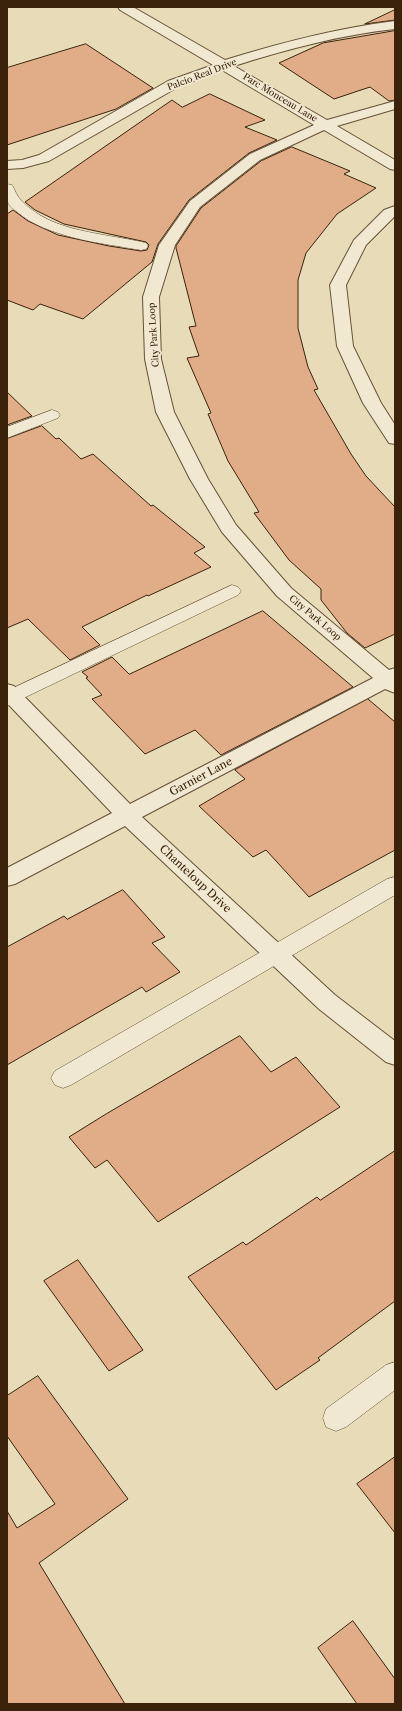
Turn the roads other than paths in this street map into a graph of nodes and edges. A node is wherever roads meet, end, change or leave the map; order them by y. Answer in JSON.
{"nodes":[{"id":1,"x":124,"y":7,"type":"edge"},
{"id":2,"x":395,"y":25,"type":"edge"},
{"id":3,"x":224,"y":65,"type":"junction"},
{"id":4,"x":395,"y":105,"type":"edge"},
{"id":5,"x":325,"y":125,"type":"junction"},
{"id":6,"x":7,"y":165,"type":"edge"},
{"id":7,"x":395,"y":166,"type":"edge"},
{"id":8,"x":7,"y":188,"type":"edge"},
{"id":9,"x":395,"y":210,"type":"edge"},
{"id":10,"x":141,"y":246,"type":"dead end"},
{"id":11,"x":52,"y":415,"type":"dead end"},
{"id":12,"x":7,"y":433,"type":"edge"},
{"id":13,"x":395,"y":439,"type":"edge"},
{"id":14,"x":232,"y":591,"type":"dead end"},
{"id":15,"x":392,"y":680,"type":"edge"},
{"id":16,"x":9,"y":695,"type":"edge"},
{"id":17,"x":128,"y":815,"type":"junction"},
{"id":18,"x":7,"y":878,"type":"edge"},
{"id":19,"x":395,"y":885,"type":"edge"},
{"id":20,"x":276,"y":954,"type":"junction"},
{"id":21,"x":395,"y":1055,"type":"edge"},
{"id":22,"x":63,"y":1078,"type":"dead end"},
{"id":23,"x":395,"y":1374,"type":"edge"},
{"id":24,"x":336,"y":1418,"type":"dead end"}],
"edges":[{"from":1,"to":3,"type":"street","name":"Parc Monceau Lane"},
{"from":2,"to":3,"type":"street","name":"Palcio Real Drive"},
{"from":3,"to":5,"type":"street","name":"Parc Monceau Lane"},
{"from":3,"to":6,"type":"street","name":"Palcio Real Drive"},
{"from":4,"to":5,"type":"street","name":"City Park Loop"},
{"from":5,"to":7,"type":"street","name":"Parc Monceau Lane"},
{"from":5,"to":15,"type":"street","name":"City Park Loop"},
{"from":8,"to":10,"type":"lane"},
{"from":9,"to":13,"type":"street"},
{"from":11,"to":12,"type":"lane"},
{"from":14,"to":16,"type":"lane"},
{"from":15,"to":17,"type":"street","name":"Garnier Lane"},
{"from":16,"to":17,"type":"street","name":"Chanteloup Drive"},
{"from":17,"to":18,"type":"street","name":"Garnier Lane"},
{"from":17,"to":20,"type":"street","name":"Chanteloup Drive"},
{"from":19,"to":20,"type":"lane"},
{"from":20,"to":21,"type":"street","name":"Chanteloup Drive"},
{"from":20,"to":22,"type":"lane"},
{"from":23,"to":24,"type":"lane"}]}
